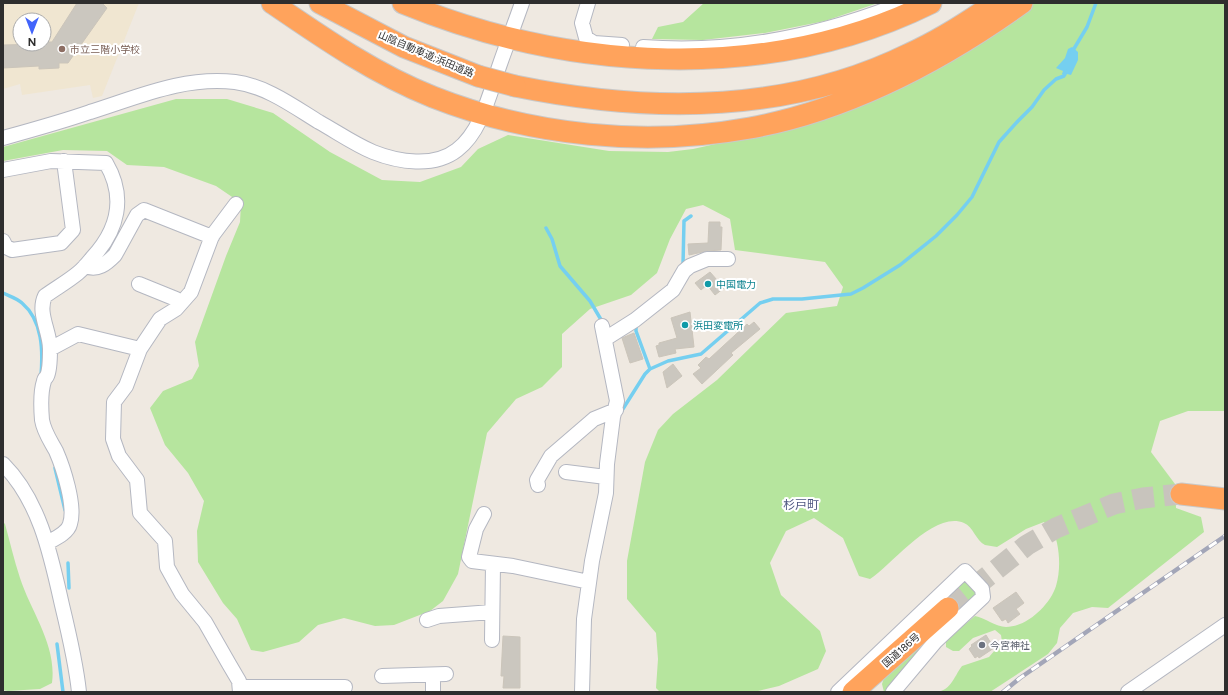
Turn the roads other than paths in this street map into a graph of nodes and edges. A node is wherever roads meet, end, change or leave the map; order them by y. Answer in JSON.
{"nodes":[{"id":1,"x":272,"y":3,"type":"edge"},
{"id":2,"x":320,"y":3,"type":"edge"},
{"id":3,"x":403,"y":3,"type":"edge"},
{"id":4,"x":522,"y":3,"type":"edge"},
{"id":5,"x":588,"y":3,"type":"edge"},
{"id":6,"x":903,"y":3,"type":"edge"},
{"id":7,"x":931,"y":3,"type":"edge"},
{"id":8,"x":972,"y":3,"type":"edge"},
{"id":9,"x":995,"y":3,"type":"edge"},
{"id":10,"x":1022,"y":3,"type":"edge"},
{"id":11,"x":509,"y":39,"type":"junction"},
{"id":12,"x":634,"y":103,"type":"junction"},
{"id":13,"x":482,"y":114,"type":"junction"},
{"id":14,"x":3,"y":138,"type":"edge"},
{"id":15,"x":64,"y":161,"type":"junction"},
{"id":16,"x":3,"y":170,"type":"edge"},
{"id":17,"x":236,"y":204,"type":"dead end"},
{"id":18,"x":212,"y":237,"type":"junction"},
{"id":19,"x":3,"y":241,"type":"edge"},
{"id":20,"x":728,"y":259,"type":"dead end"},
{"id":21,"x":85,"y":266,"type":"junction"},
{"id":22,"x":139,"y":284,"type":"dead end"},
{"id":23,"x":182,"y":303,"type":"junction"},
{"id":24,"x":50,"y":349,"type":"junction"},
{"id":25,"x":140,"y":349,"type":"junction"},
{"id":26,"x":616,"y":410,"type":"junction"},
{"id":27,"x":3,"y":464,"type":"edge"},
{"id":28,"x":566,"y":472,"type":"dead end"},
{"id":29,"x":606,"y":477,"type":"junction"},
{"id":30,"x":538,"y":485,"type":"dead end"},
{"id":31,"x":1181,"y":494,"type":"tunnel mouth"},
{"id":32,"x":1225,"y":499,"type":"edge"},
{"id":33,"x":484,"y":514,"type":"dead end"},
{"id":34,"x":47,"y":543,"type":"junction"},
{"id":35,"x":492,"y":564,"type":"junction"},
{"id":36,"x":589,"y":582,"type":"junction"},
{"id":37,"x":948,"y":608,"type":"tunnel mouth"},
{"id":38,"x":492,"y":612,"type":"junction"},
{"id":39,"x":427,"y":620,"type":"dead end"},
{"id":40,"x":1225,"y":625,"type":"edge"},
{"id":41,"x":492,"y":640,"type":"dead end"},
{"id":42,"x":382,"y":676,"type":"dead end"},
{"id":43,"x":345,"y":687,"type":"dead end"},
{"id":44,"x":240,"y":689,"type":"edge"},
{"id":45,"x":79,"y":692,"type":"edge"},
{"id":46,"x":433,"y":692,"type":"edge"},
{"id":47,"x":582,"y":692,"type":"edge"},
{"id":48,"x":838,"y":692,"type":"edge"},
{"id":49,"x":853,"y":692,"type":"edge"},
{"id":50,"x":893,"y":692,"type":"edge"},
{"id":51,"x":1128,"y":692,"type":"edge"}],
"edges":[{"from":1,"to":13,"type":"highway"},
{"from":2,"to":12,"type":"highway","name":"山陰自動車道;浜田道路","bridge":true},
{"from":3,"to":11,"type":"highway"},
{"from":4,"to":11,"type":"street"},
{"from":5,"to":6,"type":"street"},
{"from":7,"to":11,"type":"highway"},
{"from":8,"to":12,"type":"highway","name":"山陰自動車道;浜田道路"},
{"from":9,"to":12,"type":"highway","name":"山陰自動車道;浜田道路"},
{"from":10,"to":13,"type":"highway"},
{"from":11,"to":13,"type":"street"},
{"from":13,"to":14,"type":"street"},
{"from":15,"to":16,"type":"street"},
{"from":15,"to":19,"type":"street"},
{"from":15,"to":21,"type":"street"},
{"from":17,"to":18,"type":"street"},
{"from":18,"to":21,"type":"street"},
{"from":18,"to":23,"type":"street"},
{"from":20,"to":26,"type":"street"},
{"from":21,"to":24,"type":"street"},
{"from":22,"to":23,"type":"street"},
{"from":23,"to":25,"type":"street"},
{"from":24,"to":25,"type":"street"},
{"from":24,"to":34,"type":"street"},
{"from":25,"to":44,"type":"street"},
{"from":26,"to":29,"type":"street"},
{"from":26,"to":30,"type":"street"},
{"from":27,"to":34,"type":"street"},
{"from":28,"to":29,"type":"street"},
{"from":29,"to":36,"type":"street"},
{"from":31,"to":32,"type":"highway"},
{"from":33,"to":35,"type":"street"},
{"from":34,"to":45,"type":"street"},
{"from":35,"to":36,"type":"street"},
{"from":35,"to":38,"type":"street"},
{"from":36,"to":47,"type":"street"},
{"from":37,"to":49,"type":"highway","name":"国道186号"},
{"from":38,"to":39,"type":"street"},
{"from":38,"to":41,"type":"street"},
{"from":40,"to":51,"type":"street"},
{"from":42,"to":46,"type":"street"},
{"from":43,"to":44,"type":"street"},
{"from":48,"to":50,"type":"street"}]}
